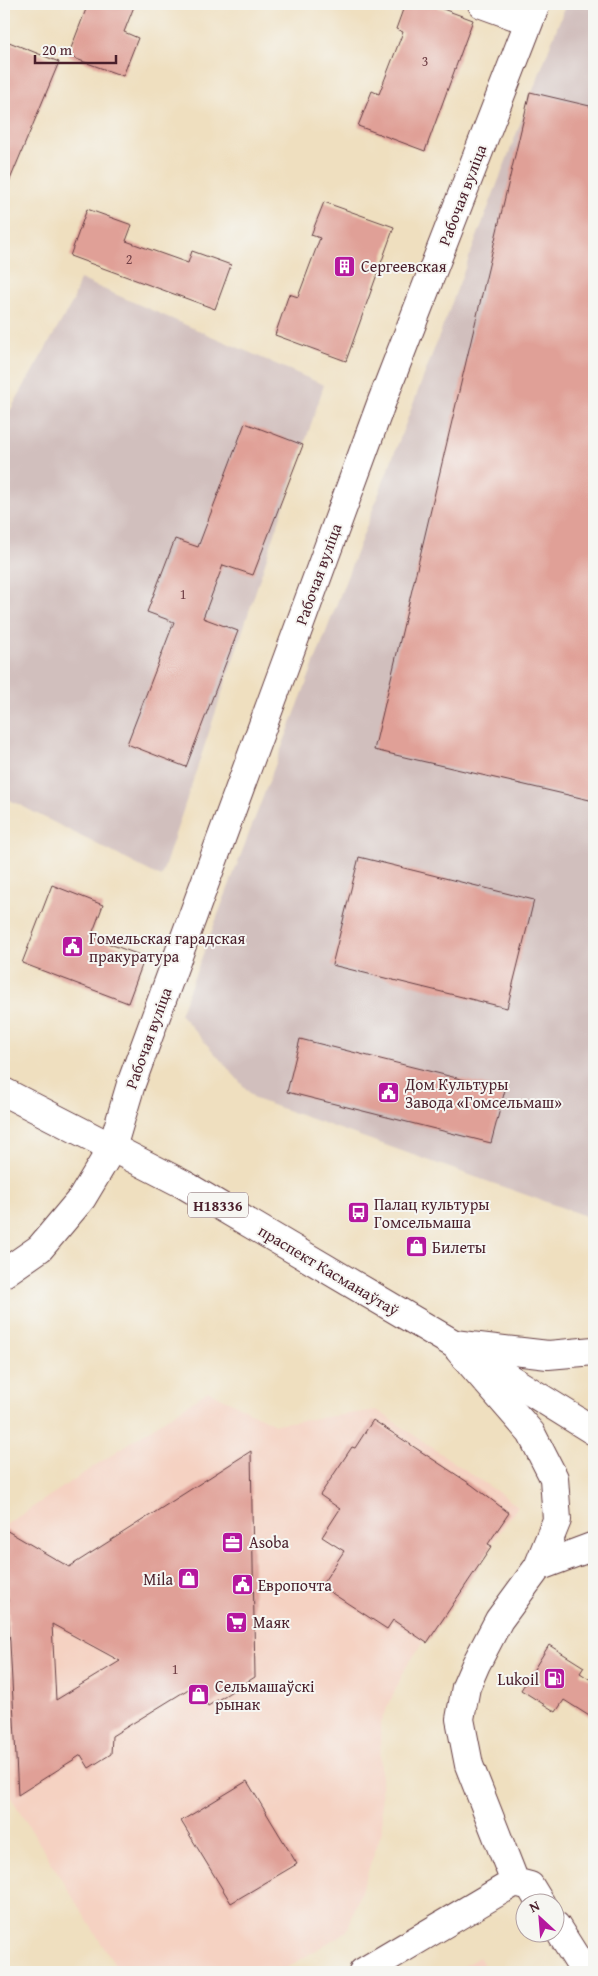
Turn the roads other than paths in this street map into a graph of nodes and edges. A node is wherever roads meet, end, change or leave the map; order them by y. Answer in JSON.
{"nodes":[{"id":1,"x":482,"y":4,"type":"edge"},
{"id":2,"x":533,"y":12,"type":"edge"},
{"id":3,"x":4,"y":1092,"type":"edge"},
{"id":4,"x":112,"y":1148,"type":"junction"},
{"id":5,"x":4,"y":1273,"type":"edge"},
{"id":6,"x":454,"y":1344,"type":"junction"},
{"id":7,"x":594,"y":1351,"type":"edge"},
{"id":8,"x":594,"y":1431,"type":"edge"},
{"id":9,"x":594,"y":1546,"type":"edge"},
{"id":10,"x":538,"y":1567,"type":"junction"},
{"id":11,"x":515,"y":1882,"type":"junction"},
{"id":12,"x":535,"y":1894,"type":"edge"},
{"id":13,"x":566,"y":1942,"type":"edge"},
{"id":14,"x":363,"y":1972,"type":"edge"},
{"id":15,"x":585,"y":1972,"type":"edge"}],
"edges":[{"from":1,"to":2,"type":"street"},
{"from":2,"to":4,"type":"street","name":"Рабочая вуліца"},
{"from":3,"to":4,"type":"street","name":"праспект Касманаўтаў","number":"Н18336"},
{"from":4,"to":5,"type":"street","name":"Рабочая вуліца"},
{"from":4,"to":6,"type":"street","name":"праспект Касманаўтаў","number":"Н18336"},
{"from":6,"to":7,"type":"street"},
{"from":6,"to":8,"type":"street","name":"праспект Касманаўтаў"},
{"from":6,"to":10,"type":"street"},
{"from":9,"to":10,"type":"street"},
{"from":10,"to":11,"type":"street"},
{"from":11,"to":12,"type":"street"},
{"from":11,"to":14,"type":"street"},
{"from":13,"to":15,"type":"street"}]}
